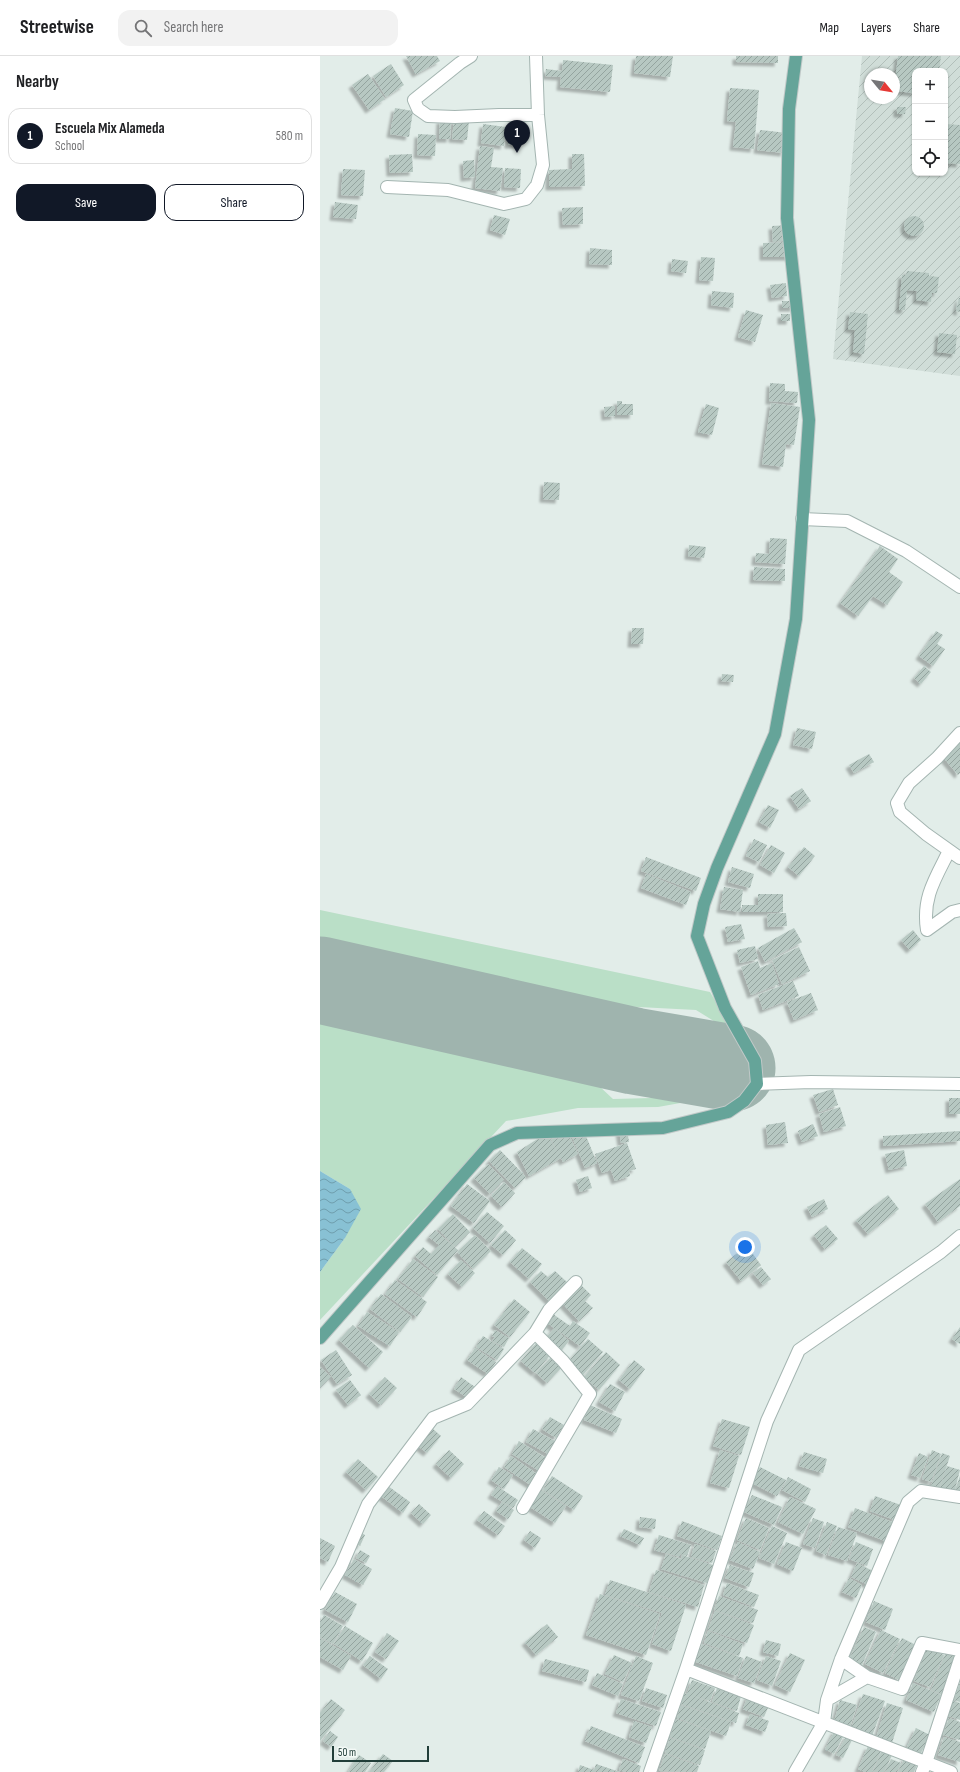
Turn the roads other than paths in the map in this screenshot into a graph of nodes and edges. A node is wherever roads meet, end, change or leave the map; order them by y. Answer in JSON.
{"nodes":[{"id":1,"x":471,"y":56,"type":"edge"},
{"id":2,"x":536,"y":56,"type":"edge"},
{"id":3,"x":796,"y":56,"type":"edge"},
{"id":4,"x":538,"y":115,"type":"junction"},
{"id":5,"x":388,"y":187,"type":"dead end"},
{"id":6,"x":802,"y":519,"type":"junction"},
{"id":7,"x":960,"y":587,"type":"edge"},
{"id":8,"x":960,"y":733,"type":"edge"},
{"id":9,"x":949,"y":851,"type":"junction"},
{"id":10,"x":960,"y":858,"type":"edge"},
{"id":11,"x":960,"y":910,"type":"edge"},
{"id":12,"x":757,"y":1084,"type":"junction"},
{"id":13,"x":960,"y":1084,"type":"edge"},
{"id":14,"x":960,"y":1236,"type":"edge"},
{"id":15,"x":576,"y":1282,"type":"dead end"},
{"id":16,"x":535,"y":1333,"type":"junction"},
{"id":17,"x":320,"y":1338,"type":"edge"},
{"id":18,"x":960,"y":1498,"type":"edge"},
{"id":19,"x":523,"y":1508,"type":"dead end"},
{"id":20,"x":320,"y":1603,"type":"edge"},
{"id":21,"x":960,"y":1650,"type":"edge"},
{"id":22,"x":842,"y":1659,"type":"junction"},
{"id":23,"x":960,"y":1659,"type":"edge"},
{"id":24,"x":686,"y":1669,"type":"junction"},
{"id":25,"x":867,"y":1677,"type":"junction"},
{"id":26,"x":827,"y":1700,"type":"junction"},
{"id":27,"x":824,"y":1722,"type":"junction"},
{"id":28,"x":924,"y":1768,"type":"edge"},
{"id":29,"x":650,"y":1772,"type":"edge"},
{"id":30,"x":795,"y":1772,"type":"edge"},
{"id":31,"x":951,"y":1772,"type":"edge"}],
"edges":[{"from":1,"to":4,"type":"street"},
{"from":2,"to":4,"type":"street"},
{"from":3,"to":6,"type":"main road"},
{"from":4,"to":5,"type":"street"},
{"from":6,"to":7,"type":"street"},
{"from":6,"to":12,"type":"main road"},
{"from":8,"to":9,"type":"street"},
{"from":9,"to":10,"type":"street"},
{"from":9,"to":11,"type":"street"},
{"from":12,"to":13,"type":"street"},
{"from":12,"to":17,"type":"main road"},
{"from":14,"to":24,"type":"street"},
{"from":15,"to":16,"type":"street"},
{"from":16,"to":19,"type":"street"},
{"from":16,"to":20,"type":"street"},
{"from":18,"to":22,"type":"street"},
{"from":21,"to":25,"type":"street"},
{"from":22,"to":25,"type":"street"},
{"from":22,"to":26,"type":"street"},
{"from":23,"to":28,"type":"street"},
{"from":24,"to":27,"type":"street"},
{"from":24,"to":29,"type":"street"},
{"from":25,"to":26,"type":"street"},
{"from":26,"to":27,"type":"street"},
{"from":27,"to":28,"type":"street"},
{"from":27,"to":30,"type":"street"},
{"from":28,"to":31,"type":"street"}]}
